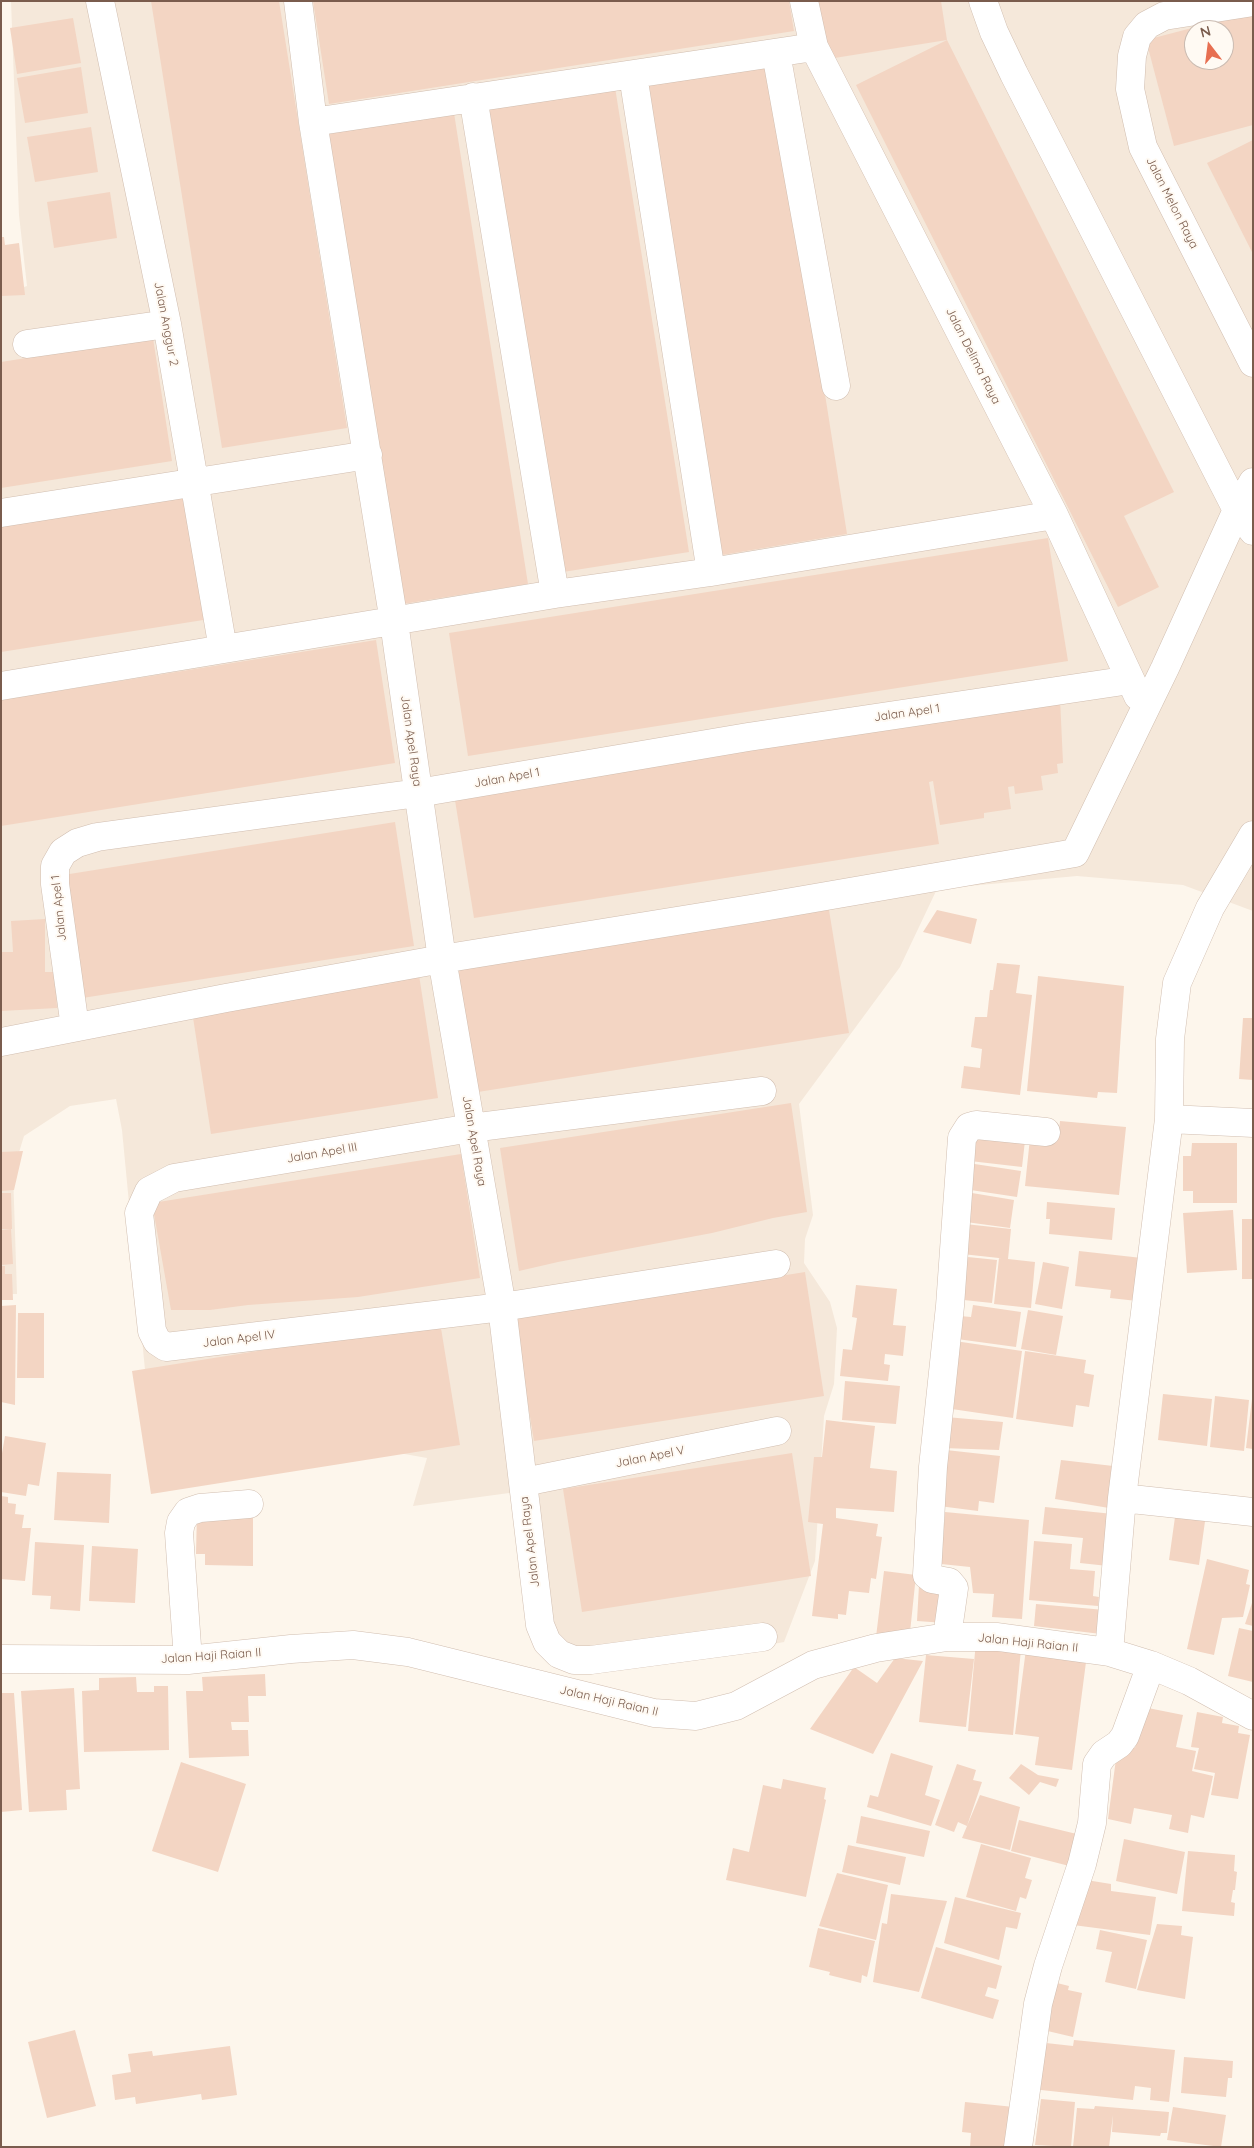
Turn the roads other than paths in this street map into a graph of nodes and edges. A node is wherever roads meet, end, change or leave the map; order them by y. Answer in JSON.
{"nodes":[{"id":1,"x":100,"y":1,"type":"edge"},
{"id":2,"x":298,"y":1,"type":"edge"},
{"id":3,"x":804,"y":1,"type":"edge"},
{"id":4,"x":983,"y":1,"type":"edge"},
{"id":5,"x":1253,"y":2,"type":"edge"},
{"id":6,"x":814,"y":47,"type":"junction"},
{"id":7,"x":776,"y":53,"type":"junction"},
{"id":8,"x":633,"y":75,"type":"junction"},
{"id":9,"x":473,"y":98,"type":"junction"},
{"id":10,"x":313,"y":122,"type":"junction"},
{"id":11,"x":167,"y":324,"type":"junction"},
{"id":12,"x":27,"y":344,"type":"dead end"},
{"id":13,"x":1253,"y":363,"type":"edge"},
{"id":14,"x":836,"y":386,"type":"dead end"},
{"id":15,"x":368,"y":455,"type":"junction"},
{"id":16,"x":1253,"y":482,"type":"edge"},
{"id":17,"x":195,"y":483,"type":"junction"},
{"id":18,"x":1,"y":513,"type":"edge"},
{"id":19,"x":1054,"y":515,"type":"junction"},
{"id":20,"x":1245,"y":521,"type":"edge"},
{"id":21,"x":711,"y":572,"type":"junction"},
{"id":22,"x":555,"y":594,"type":"junction"},
{"id":23,"x":394,"y":622,"type":"junction"},
{"id":24,"x":223,"y":649,"type":"junction"},
{"id":25,"x":1130,"y":680,"type":"junction"},
{"id":26,"x":1,"y":686,"type":"edge"},
{"id":27,"x":1145,"y":711,"type":"junction"},
{"id":28,"x":418,"y":793,"type":"junction"},
{"id":29,"x":1253,"y":835,"type":"edge"},
{"id":30,"x":442,"y":959,"type":"junction"},
{"id":31,"x":75,"y":1027,"type":"junction"},
{"id":32,"x":1,"y":1042,"type":"edge"},
{"id":33,"x":762,"y":1090,"type":"dead end"},
{"id":34,"x":1169,"y":1120,"type":"junction"},
{"id":35,"x":1253,"y":1123,"type":"edge"},
{"id":36,"x":471,"y":1128,"type":"junction"},
{"id":37,"x":1046,"y":1132,"type":"dead end"},
{"id":38,"x":174,"y":1178,"type":"joint"},
{"id":39,"x":776,"y":1264,"type":"dead end"},
{"id":40,"x":502,"y":1307,"type":"junction"},
{"id":41,"x":777,"y":1431,"type":"dead end"},
{"id":42,"x":524,"y":1482,"type":"junction"},
{"id":43,"x":1122,"y":1498,"type":"junction"},
{"id":44,"x":249,"y":1504,"type":"dead end"},
{"id":45,"x":1253,"y":1512,"type":"edge"},
{"id":46,"x":763,"y":1637,"type":"dead end"},
{"id":47,"x":947,"y":1637,"type":"junction"},
{"id":48,"x":1109,"y":1652,"type":"junction"},
{"id":49,"x":1,"y":1660,"type":"edge"},
{"id":50,"x":188,"y":1660,"type":"junction"},
{"id":51,"x":1151,"y":1665,"type":"junction"},
{"id":52,"x":1253,"y":1716,"type":"edge"},
{"id":53,"x":1018,"y":2147,"type":"edge"}],
"edges":[{"from":1,"to":11,"type":"street","name":"Jalan Anggur 2"},
{"from":2,"to":10,"type":"street","name":"Jalan Apel Raya"},
{"from":3,"to":6,"type":"street","name":"Jalan Delima Raya"},
{"from":4,"to":20,"type":"street"},
{"from":5,"to":13,"type":"street","name":"Jalan Melon Raya"},
{"from":6,"to":7,"type":"street"},
{"from":6,"to":19,"type":"street","name":"Jalan Delima Raya"},
{"from":7,"to":8,"type":"street"},
{"from":7,"to":14,"type":"street"},
{"from":8,"to":9,"type":"street"},
{"from":8,"to":21,"type":"street"},
{"from":9,"to":10,"type":"street"},
{"from":9,"to":22,"type":"street"},
{"from":10,"to":15,"type":"street","name":"Jalan Apel Raya"},
{"from":11,"to":12,"type":"street"},
{"from":11,"to":17,"type":"street","name":"Jalan Anggur 2"},
{"from":15,"to":17,"type":"street"},
{"from":15,"to":23,"type":"street","name":"Jalan Apel Raya"},
{"from":16,"to":20,"type":"street"},
{"from":17,"to":18,"type":"street"},
{"from":17,"to":24,"type":"street","name":"Jalan Anggur 2"},
{"from":19,"to":21,"type":"street"},
{"from":19,"to":25,"type":"street","name":"Jalan Delima Raya"},
{"from":20,"to":27,"type":"street"},
{"from":21,"to":22,"type":"street"},
{"from":22,"to":23,"type":"street"},
{"from":23,"to":24,"type":"street"},
{"from":23,"to":28,"type":"street","name":"Jalan Apel Raya"},
{"from":24,"to":26,"type":"street"},
{"from":25,"to":27,"type":"street","name":"Jalan Delima Raya"},
{"from":25,"to":28,"type":"street","name":"Jalan Apel 1"},
{"from":27,"to":30,"type":"street"},
{"from":28,"to":30,"type":"street","name":"Jalan Apel Raya"},
{"from":28,"to":31,"type":"street","name":"Jalan Apel 1"},
{"from":29,"to":34,"type":"street"},
{"from":30,"to":31,"type":"street"},
{"from":30,"to":36,"type":"street","name":"Jalan Apel Raya"},
{"from":31,"to":32,"type":"street"},
{"from":33,"to":36,"type":"street","name":"Jalan Apel III"},
{"from":34,"to":35,"type":"street"},
{"from":34,"to":43,"type":"street"},
{"from":36,"to":38,"type":"street","name":"Jalan Apel III"},
{"from":36,"to":40,"type":"street","name":"Jalan Apel Raya"},
{"from":37,"to":47,"type":"street"},
{"from":38,"to":40,"type":"street","name":"Jalan Apel IV"},
{"from":39,"to":40,"type":"street"},
{"from":40,"to":42,"type":"street","name":"Jalan Apel Raya"},
{"from":41,"to":42,"type":"street","name":"Jalan Apel V"},
{"from":42,"to":46,"type":"street","name":"Jalan Apel Raya"},
{"from":43,"to":45,"type":"street"},
{"from":43,"to":48,"type":"street"},
{"from":44,"to":50,"type":"street"},
{"from":47,"to":48,"type":"street","name":"Jalan Haji Raian II"},
{"from":47,"to":50,"type":"street","name":"Jalan Haji Raian II"},
{"from":48,"to":51,"type":"street","name":"Jalan Haji Raian II"},
{"from":49,"to":50,"type":"street","name":"Jalan Haji Raian II"},
{"from":51,"to":52,"type":"street","name":"Jalan Haji Raian II"},
{"from":51,"to":53,"type":"street"}]}
